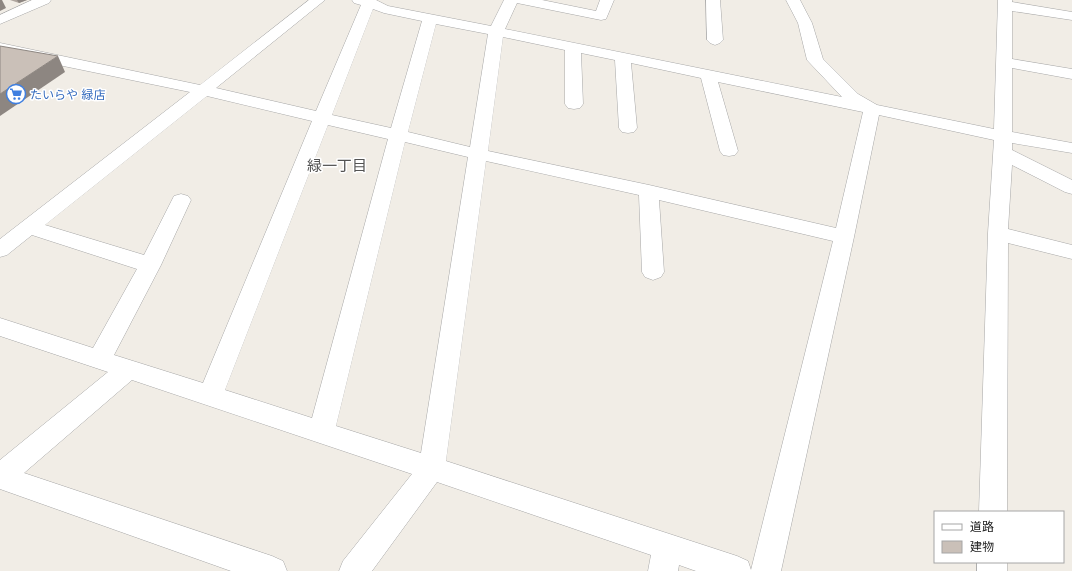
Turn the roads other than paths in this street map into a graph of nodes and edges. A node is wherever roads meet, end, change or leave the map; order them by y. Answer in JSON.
{"nodes":[{"id":1,"x":44,"y":0,"type":"edge"},
{"id":2,"x":318,"y":0,"type":"edge"},
{"id":3,"x":511,"y":0,"type":"edge"},
{"id":4,"x":521,"y":0,"type":"edge"},
{"id":5,"x":607,"y":0,"type":"edge"},
{"id":6,"x":713,"y":0,"type":"edge"},
{"id":7,"x":793,"y":0,"type":"edge"},
{"id":8,"x":364,"y":1,"type":"edge"},
{"id":9,"x":1004,"y":2,"type":"edge"},
{"id":10,"x":1072,"y":16,"type":"edge"},
{"id":11,"x":430,"y":18,"type":"junction"},
{"id":12,"x":0,"y":20,"type":"edge"},
{"id":13,"x":496,"y":31,"type":"junction"},
{"id":14,"x":715,"y":40,"type":"dead end"},
{"id":15,"x":574,"y":47,"type":"junction"},
{"id":16,"x":0,"y":48,"type":"edge"},
{"id":17,"x":623,"y":57,"type":"junction"},
{"id":18,"x":1004,"y":62,"type":"junction"},
{"id":19,"x":708,"y":74,"type":"junction"},
{"id":20,"x":1072,"y":74,"type":"edge"},
{"id":21,"x":202,"y":90,"type":"junction"},
{"id":22,"x":574,"y":104,"type":"dead end"},
{"id":23,"x":872,"y":109,"type":"junction"},
{"id":24,"x":321,"y":118,"type":"junction"},
{"id":25,"x":628,"y":128,"type":"dead end"},
{"id":26,"x":398,"y":135,"type":"junction"},
{"id":27,"x":1003,"y":145,"type":"junction"},
{"id":28,"x":1072,"y":148,"type":"edge"},
{"id":29,"x":729,"y":151,"type":"dead end"},
{"id":30,"x":478,"y":154,"type":"junction"},
{"id":31,"x":1072,"y":188,"type":"edge"},
{"id":32,"x":649,"y":191,"type":"junction"},
{"id":33,"x":181,"y":200,"type":"dead end"},
{"id":34,"x":29,"y":227,"type":"junction"},
{"id":35,"x":998,"y":233,"type":"junction"},
{"id":36,"x":844,"y":237,"type":"junction"},
{"id":37,"x":0,"y":250,"type":"edge"},
{"id":38,"x":1072,"y":252,"type":"edge"},
{"id":39,"x":150,"y":265,"type":"junction"},
{"id":40,"x":653,"y":272,"type":"dead end"},
{"id":41,"x":0,"y":328,"type":"edge"},
{"id":42,"x":99,"y":360,"type":"junction"},
{"id":43,"x":127,"y":370,"type":"junction"},
{"id":44,"x":210,"y":396,"type":"junction"},
{"id":45,"x":321,"y":433,"type":"junction"},
{"id":46,"x":432,"y":468,"type":"junction"},
{"id":47,"x":0,"y":477,"type":"edge"},
{"id":48,"x":993,"y":511,"type":"edge"},
{"id":49,"x":665,"y":559,"type":"edge"},
{"id":50,"x":272,"y":571,"type":"edge"},
{"id":51,"x":354,"y":571,"type":"edge"},
{"id":52,"x":737,"y":571,"type":"edge"},
{"id":53,"x":766,"y":571,"type":"edge"}],
"edges":[{"from":1,"to":12,"type":"street"},
{"from":2,"to":21,"type":"street"},
{"from":3,"to":13,"type":"street"},
{"from":4,"to":5,"type":"street"},
{"from":6,"to":14,"type":"street"},
{"from":7,"to":23,"type":"street"},
{"from":8,"to":11,"type":"street"},
{"from":8,"to":24,"type":"street"},
{"from":9,"to":10,"type":"street"},
{"from":9,"to":18,"type":"street"},
{"from":11,"to":13,"type":"street"},
{"from":11,"to":26,"type":"street"},
{"from":13,"to":15,"type":"street"},
{"from":13,"to":30,"type":"street"},
{"from":15,"to":17,"type":"street"},
{"from":15,"to":22,"type":"street"},
{"from":16,"to":21,"type":"street"},
{"from":17,"to":19,"type":"street"},
{"from":17,"to":25,"type":"street"},
{"from":18,"to":20,"type":"street"},
{"from":18,"to":27,"type":"street"},
{"from":19,"to":23,"type":"street"},
{"from":19,"to":29,"type":"street"},
{"from":21,"to":24,"type":"street"},
{"from":21,"to":34,"type":"street"},
{"from":23,"to":27,"type":"street"},
{"from":23,"to":36,"type":"street"},
{"from":24,"to":26,"type":"street"},
{"from":24,"to":44,"type":"street"},
{"from":26,"to":30,"type":"street"},
{"from":26,"to":45,"type":"street"},
{"from":27,"to":28,"type":"street"},
{"from":27,"to":31,"type":"street"},
{"from":27,"to":35,"type":"street"},
{"from":30,"to":32,"type":"street"},
{"from":30,"to":46,"type":"street"},
{"from":32,"to":36,"type":"street"},
{"from":32,"to":40,"type":"street"},
{"from":33,"to":39,"type":"street"},
{"from":34,"to":37,"type":"street"},
{"from":34,"to":39,"type":"street"},
{"from":35,"to":38,"type":"street"},
{"from":35,"to":48,"type":"street"},
{"from":36,"to":53,"type":"street"},
{"from":39,"to":42,"type":"street"},
{"from":41,"to":42,"type":"street"},
{"from":42,"to":43,"type":"street"},
{"from":43,"to":44,"type":"street"},
{"from":43,"to":47,"type":"street"},
{"from":44,"to":45,"type":"street"},
{"from":45,"to":46,"type":"street"},
{"from":46,"to":49,"type":"street"},
{"from":46,"to":51,"type":"street"},
{"from":47,"to":50,"type":"street"},
{"from":49,"to":52,"type":"street"}]}
